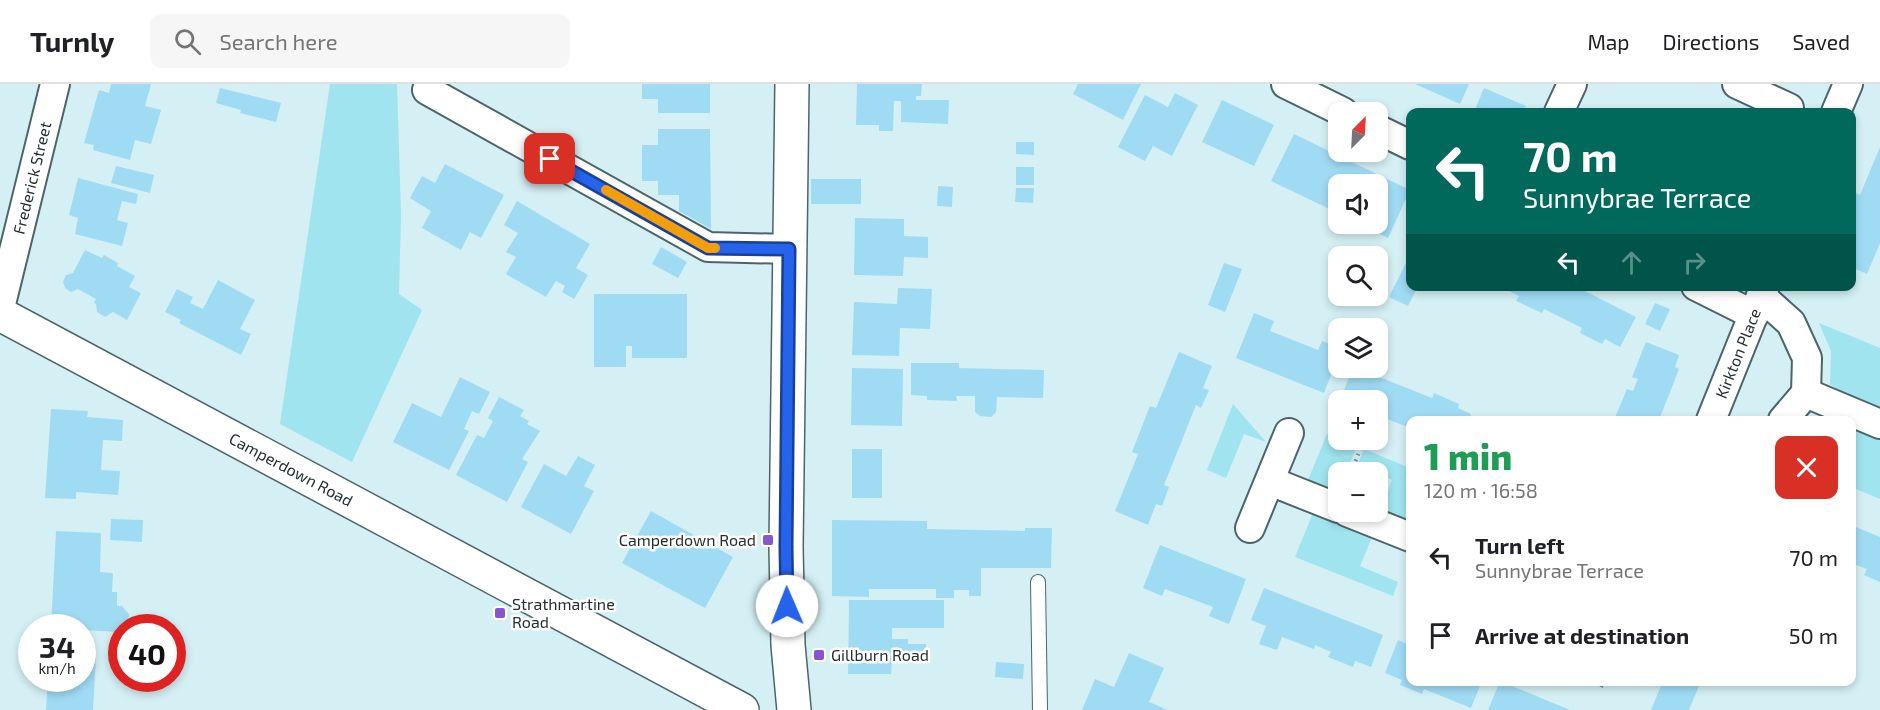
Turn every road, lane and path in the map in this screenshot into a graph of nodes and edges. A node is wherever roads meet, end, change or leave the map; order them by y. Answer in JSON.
{"nodes":[{"id":1,"x":55,"y":84,"type":"edge"},
{"id":2,"x":792,"y":84,"type":"edge"},
{"id":3,"x":1286,"y":84,"type":"edge"},
{"id":4,"x":1572,"y":84,"type":"edge"},
{"id":5,"x":1737,"y":84,"type":"edge"},
{"id":6,"x":1848,"y":84,"type":"edge"},
{"id":7,"x":427,"y":90,"type":"dead end"},
{"id":8,"x":1328,"y":105,"type":"edge"},
{"id":9,"x":1561,"y":108,"type":"edge"},
{"id":10,"x":1789,"y":108,"type":"dead end"},
{"id":11,"x":1838,"y":108,"type":"edge"},
{"id":12,"x":1388,"y":135,"type":"edge"},
{"id":13,"x":1406,"y":144,"type":"edge"},
{"id":14,"x":789,"y":249,"type":"junction"},
{"id":15,"x":1721,"y":291,"type":"edge"},
{"id":16,"x":1760,"y":299,"type":"edge"},
{"id":17,"x":0,"y":308,"type":"edge"},
{"id":18,"x":0,"y":314,"type":"edge"},
{"id":19,"x":1806,"y":393,"type":"junction"},
{"id":20,"x":1713,"y":416,"type":"edge"},
{"id":21,"x":1786,"y":416,"type":"edge"},
{"id":22,"x":1880,"y":424,"type":"edge"},
{"id":23,"x":1289,"y":434,"type":"dead end"},
{"id":24,"x":1270,"y":480,"type":"junction"},
{"id":25,"x":1328,"y":504,"type":"edge"},
{"id":26,"x":1372,"y":522,"type":"edge"},
{"id":27,"x":1251,"y":528,"type":"dead end"},
{"id":28,"x":1406,"y":535,"type":"edge"},
{"id":29,"x":1038,"y":582,"type":"dead end"},
{"id":30,"x":742,"y":710,"type":"edge"},
{"id":31,"x":794,"y":710,"type":"edge"},
{"id":32,"x":1040,"y":710,"type":"edge"}],
"edges":[{"from":1,"to":17,"type":"street","name":"Frederick Street"},
{"from":2,"to":14,"type":"street"},
{"from":3,"to":8,"type":"street"},
{"from":4,"to":9,"type":"street"},
{"from":5,"to":10,"type":"street"},
{"from":6,"to":11,"type":"street"},
{"from":7,"to":14,"type":"street"},
{"from":12,"to":13,"type":"street"},
{"from":14,"to":31,"type":"street"},
{"from":15,"to":16,"type":"street"},
{"from":16,"to":19,"type":"street"},
{"from":16,"to":20,"type":"street","name":"Kirkton Place"},
{"from":18,"to":30,"type":"street","name":"Camperdown Road"},
{"from":19,"to":21,"type":"street"},
{"from":19,"to":22,"type":"street"},
{"from":23,"to":24,"type":"street"},
{"from":24,"to":25,"type":"street"},
{"from":24,"to":27,"type":"street"},
{"from":26,"to":28,"type":"street"},
{"from":29,"to":32,"type":"lane"}]}
